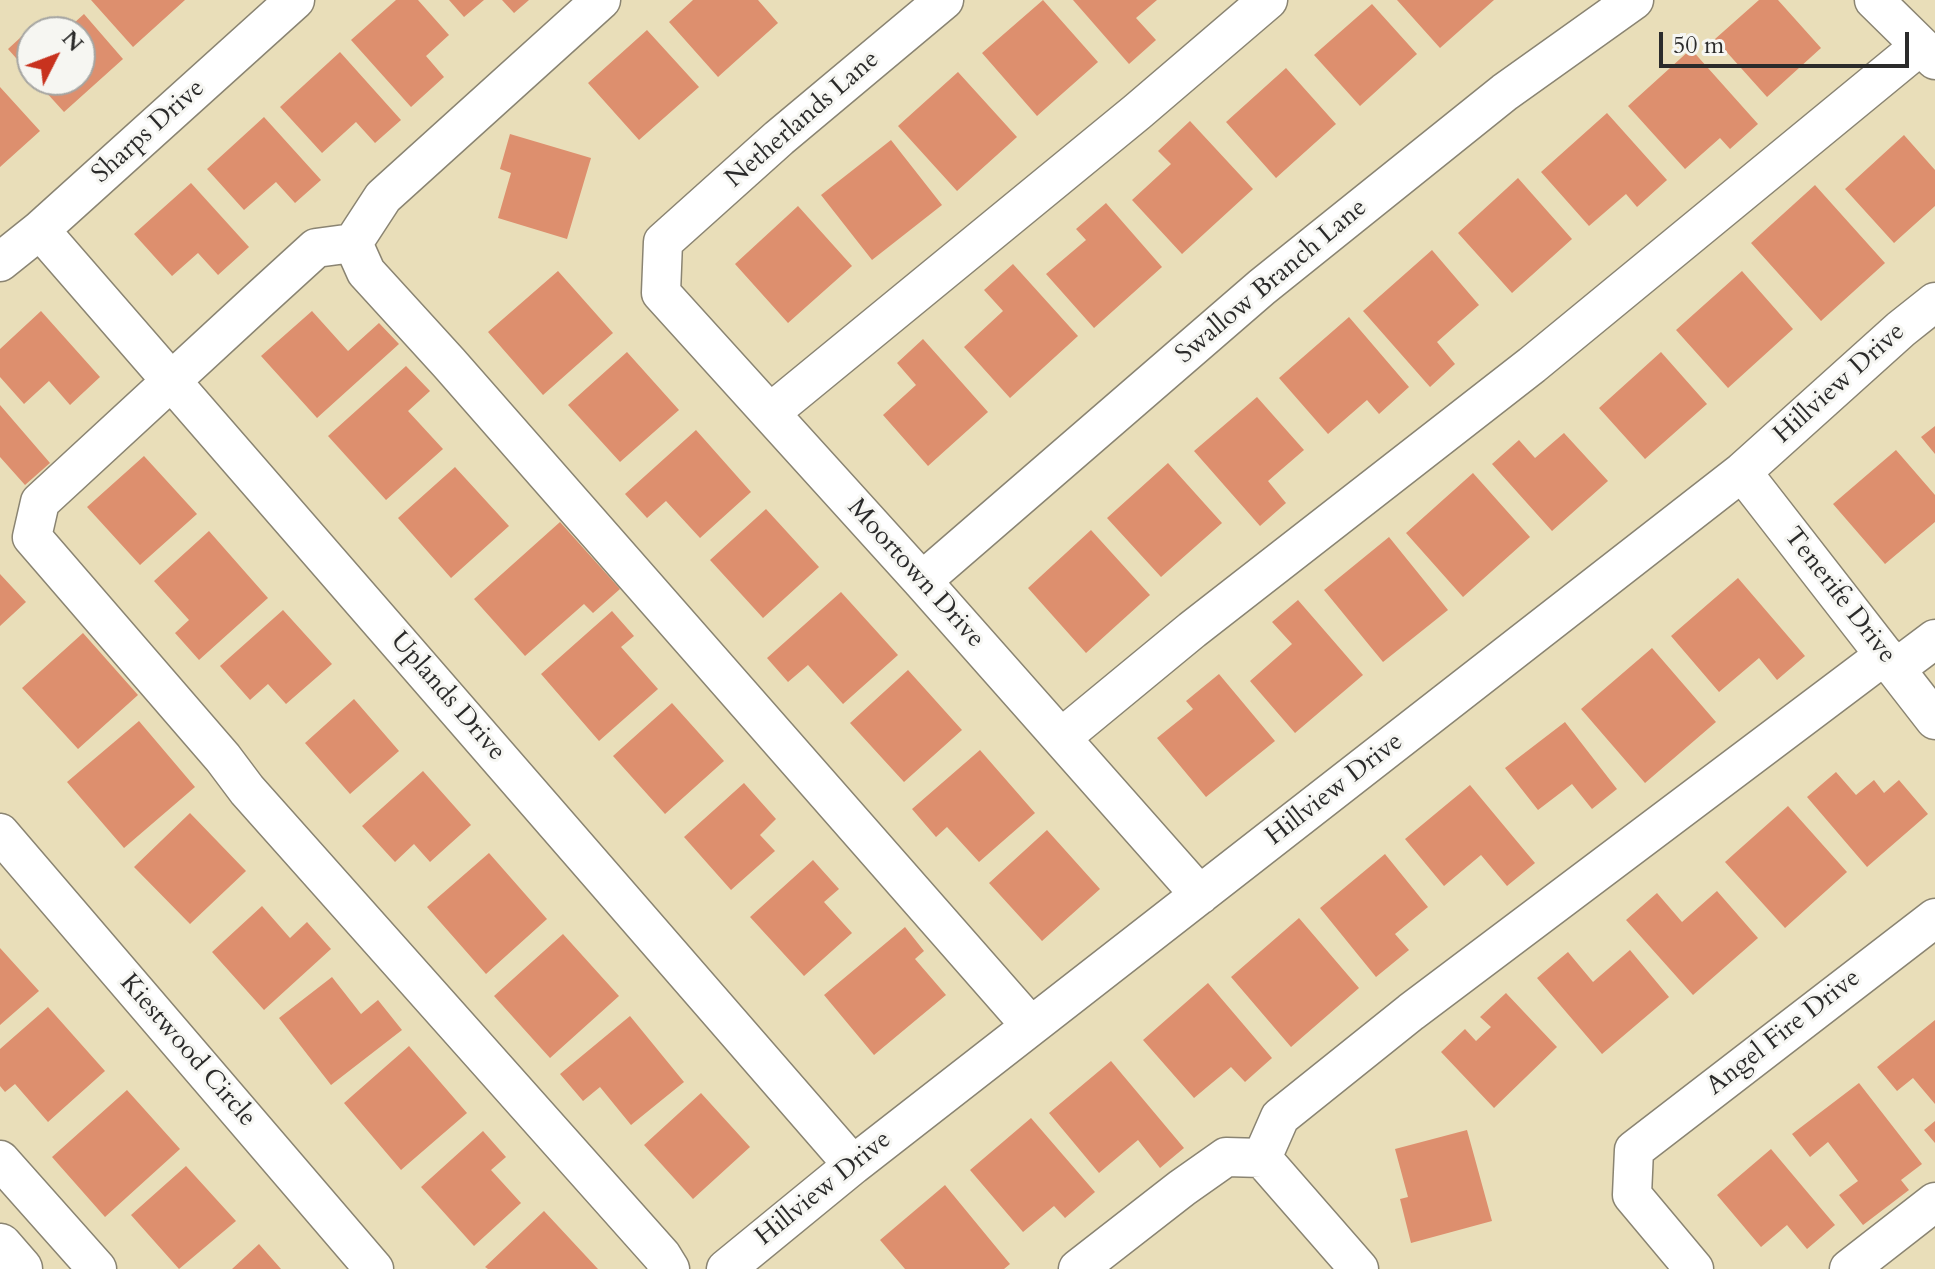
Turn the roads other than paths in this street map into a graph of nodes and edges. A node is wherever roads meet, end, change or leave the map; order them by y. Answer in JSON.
{"nodes":[{"id":1,"x":295,"y":0,"type":"edge"},
{"id":2,"x":601,"y":0,"type":"edge"},
{"id":3,"x":944,"y":0,"type":"edge"},
{"id":4,"x":1268,"y":0,"type":"edge"},
{"id":5,"x":1634,"y":0,"type":"edge"},
{"id":6,"x":1874,"y":0,"type":"edge"},
{"id":7,"x":1928,"y":53,"type":"edge"},
{"id":8,"x":40,"y":230,"type":"junction"},
{"id":9,"x":663,"y":242,"type":"joint"},
{"id":10,"x":353,"y":243,"type":"junction"},
{"id":11,"x":0,"y":262,"type":"edge"},
{"id":12,"x":1935,"y":302,"type":"edge"},
{"id":13,"x":172,"y":382,"type":"junction"},
{"id":14,"x":770,"y":413,"type":"junction"},
{"id":15,"x":1742,"y":472,"type":"junction"},
{"id":16,"x":922,"y":581,"type":"junction"},
{"id":17,"x":1935,"y":639,"type":"edge"},
{"id":18,"x":1890,"y":662,"type":"junction"},
{"id":19,"x":1935,"y":720,"type":"edge"},
{"id":20,"x":1061,"y":738,"type":"junction"},
{"id":21,"x":0,"y":833,"type":"edge"},
{"id":22,"x":1200,"y":895,"type":"junction"},
{"id":23,"x":1935,"y":918,"type":"edge"},
{"id":24,"x":1031,"y":1026,"type":"junction"},
{"id":25,"x":1262,"y":1158,"type":"junction"},
{"id":26,"x":0,"y":1160,"type":"edge"},
{"id":27,"x":853,"y":1165,"type":"junction"},
{"id":28,"x":1935,"y":1202,"type":"edge"},
{"id":29,"x":0,"y":1246,"type":"edge"},
{"id":30,"x":20,"y":1269,"type":"edge"},
{"id":31,"x":97,"y":1269,"type":"edge"},
{"id":32,"x":374,"y":1269,"type":"edge"},
{"id":33,"x":670,"y":1269,"type":"edge"},
{"id":34,"x":726,"y":1269,"type":"edge"},
{"id":35,"x":1078,"y":1269,"type":"edge"},
{"id":36,"x":1359,"y":1269,"type":"edge"},
{"id":37,"x":1694,"y":1269,"type":"edge"},
{"id":38,"x":1849,"y":1269,"type":"edge"}],
"edges":[{"from":1,"to":8,"type":"street","name":"Sharps Drive"},
{"from":2,"to":10,"type":"street"},
{"from":3,"to":9,"type":"street","name":"Netherlands Lane"},
{"from":4,"to":14,"type":"street"},
{"from":5,"to":16,"type":"street","name":"Swallow Branch Lane"},
{"from":6,"to":7,"type":"street"},
{"from":7,"to":20,"type":"street"},
{"from":8,"to":11,"type":"street","name":"Sharps Drive"},
{"from":8,"to":13,"type":"street","name":"Uplands Drive"},
{"from":9,"to":14,"type":"street","name":"Moortown Drive"},
{"from":10,"to":13,"type":"street"},
{"from":10,"to":24,"type":"street"},
{"from":12,"to":15,"type":"street","name":"Hillview Drive"},
{"from":13,"to":27,"type":"street","name":"Uplands Drive"},
{"from":13,"to":33,"type":"street"},
{"from":14,"to":16,"type":"street","name":"Moortown Drive"},
{"from":15,"to":18,"type":"street","name":"Tenerife Drive"},
{"from":15,"to":22,"type":"street","name":"Hillview Drive"},
{"from":16,"to":20,"type":"street","name":"Moortown Drive"},
{"from":17,"to":18,"type":"street"},
{"from":18,"to":19,"type":"street","name":"Tenerife Drive"},
{"from":18,"to":25,"type":"street"},
{"from":20,"to":22,"type":"street","name":"Moortown Drive"},
{"from":21,"to":32,"type":"street","name":"Kiestwood Circle"},
{"from":22,"to":24,"type":"street","name":"Hillview Drive"},
{"from":23,"to":37,"type":"street","name":"Angel Fire Drive"},
{"from":24,"to":27,"type":"street","name":"Hillview Drive"},
{"from":25,"to":35,"type":"street"},
{"from":25,"to":36,"type":"street"},
{"from":26,"to":31,"type":"street"},
{"from":27,"to":34,"type":"street","name":"Hillview Drive"},
{"from":28,"to":38,"type":"street"},
{"from":29,"to":30,"type":"main road"}]}
